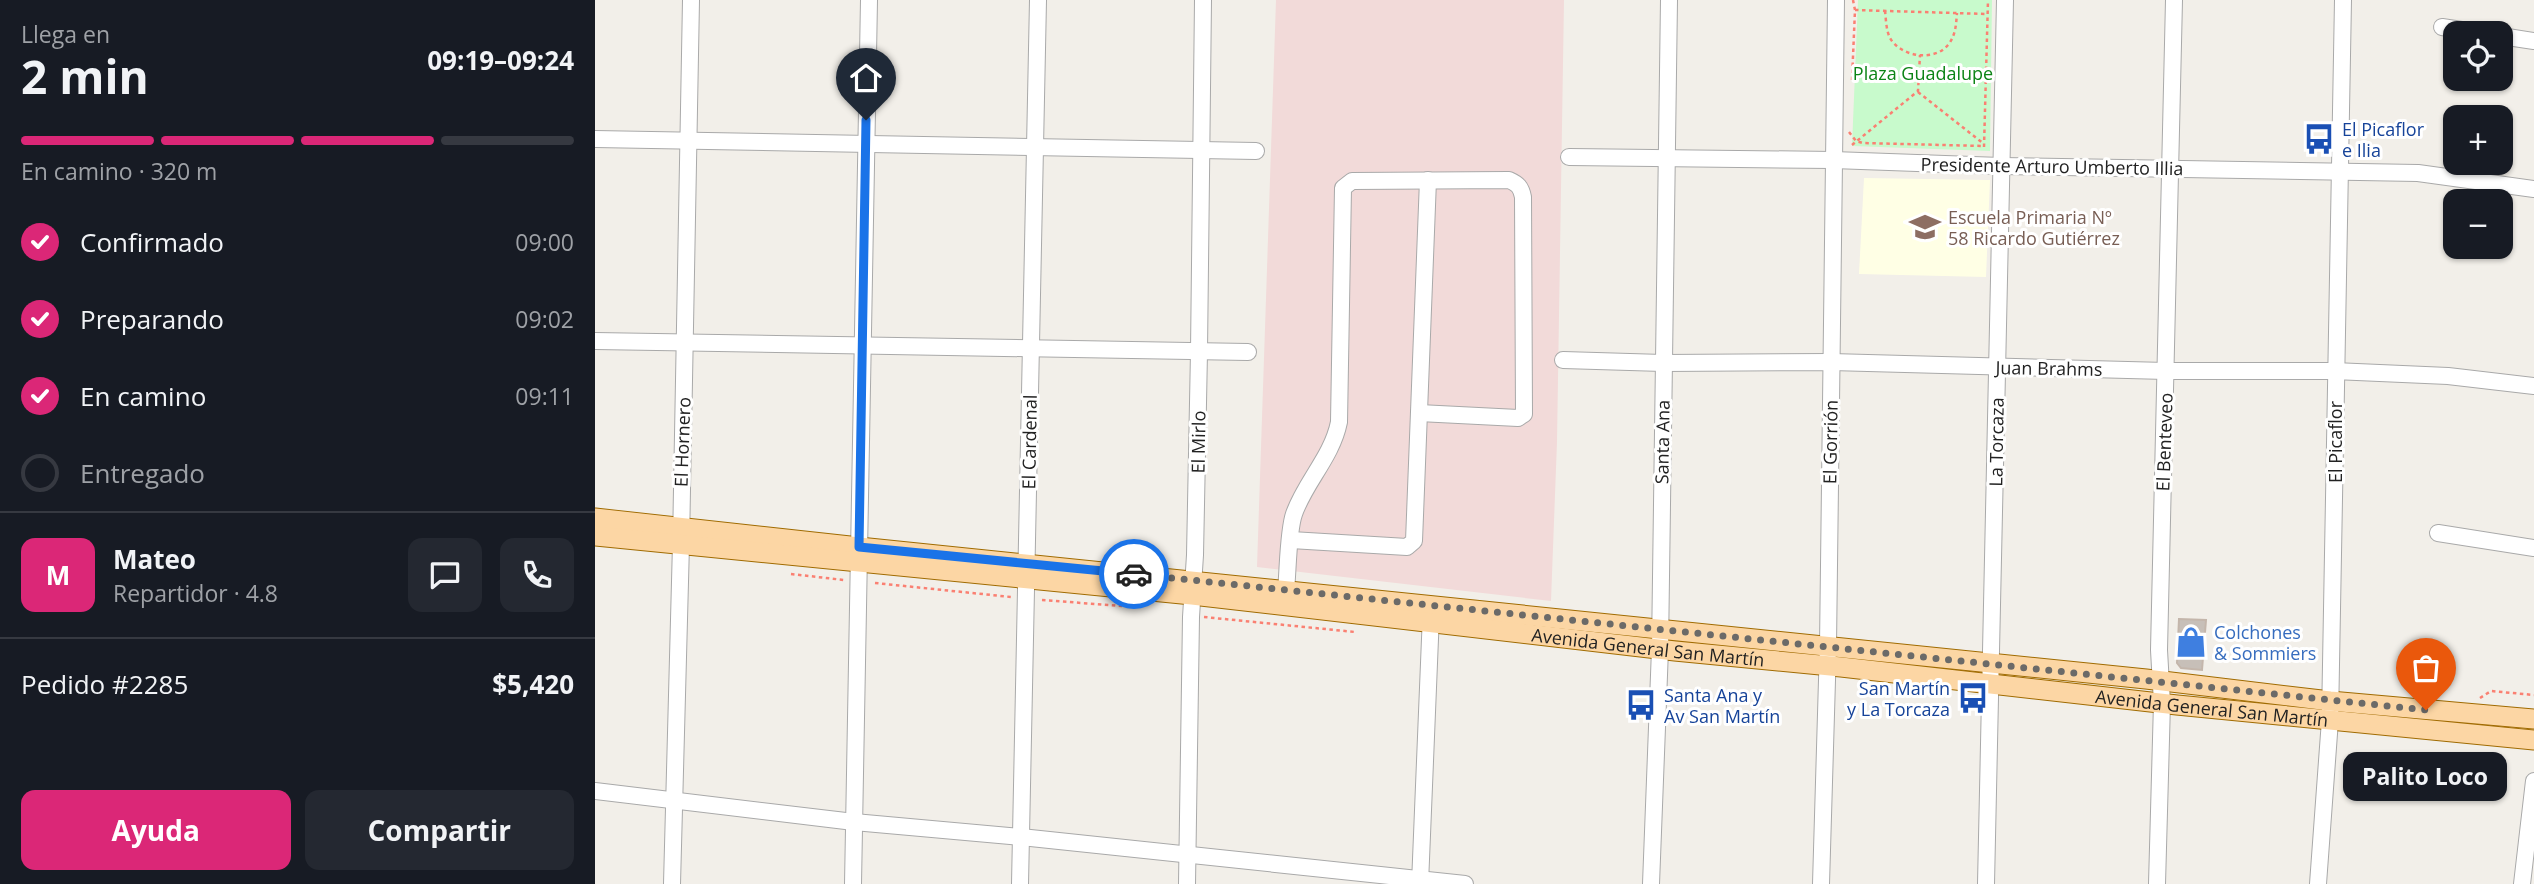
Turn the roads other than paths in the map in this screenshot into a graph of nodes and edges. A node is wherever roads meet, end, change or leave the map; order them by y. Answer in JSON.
{"nodes":[{"id":1,"x":691,"y":0,"type":"edge"},
{"id":2,"x":869,"y":0,"type":"edge"},
{"id":3,"x":1038,"y":0,"type":"edge"},
{"id":4,"x":1203,"y":0,"type":"edge"},
{"id":5,"x":1669,"y":0,"type":"edge"},
{"id":6,"x":1836,"y":0,"type":"edge"},
{"id":7,"x":2174,"y":0,"type":"edge"},
{"id":8,"x":2343,"y":0,"type":"edge"},
{"id":9,"x":2005,"y":7,"type":"edge"},
{"id":10,"x":2513,"y":38,"type":"edge"},
{"id":11,"x":2534,"y":41,"type":"edge"},
{"id":12,"x":595,"y":139,"type":"edge"},
{"id":13,"x":688,"y":139,"type":"junction"},
{"id":14,"x":866,"y":144,"type":"junction"},
{"id":15,"x":1036,"y":147,"type":"junction"},
{"id":16,"x":1202,"y":151,"type":"junction"},
{"id":17,"x":1256,"y":151,"type":"dead end"},
{"id":18,"x":1569,"y":157,"type":"dead end"},
{"id":19,"x":1666,"y":158,"type":"junction"},
{"id":20,"x":1833,"y":160,"type":"junction"},
{"id":21,"x":2001,"y":166,"type":"junction"},
{"id":22,"x":2170,"y":170,"type":"junction"},
{"id":23,"x":2340,"y":171,"type":"junction"},
{"id":24,"x":1428,"y":180,"type":"junction"},
{"id":25,"x":2534,"y":189,"type":"edge"},
{"id":26,"x":595,"y":341,"type":"edge"},
{"id":27,"x":685,"y":344,"type":"junction"},
{"id":28,"x":864,"y":346,"type":"junction"},
{"id":29,"x":1031,"y":348,"type":"junction"},
{"id":30,"x":1199,"y":352,"type":"junction"},
{"id":31,"x":1248,"y":352,"type":"dead end"},
{"id":32,"x":1563,"y":360,"type":"dead end"},
{"id":33,"x":1831,"y":362,"type":"junction"},
{"id":34,"x":1663,"y":363,"type":"junction"},
{"id":35,"x":1998,"y":368,"type":"junction"},
{"id":36,"x":2166,"y":371,"type":"junction"},
{"id":37,"x":2335,"y":371,"type":"junction"},
{"id":38,"x":2534,"y":386,"type":"edge"},
{"id":39,"x":1419,"y":413,"type":"junction"},
{"id":40,"x":595,"y":518,"type":"edge"},
{"id":41,"x":2438,"y":533,"type":"dead end"},
{"id":42,"x":595,"y":536,"type":"edge"},
{"id":43,"x":681,"y":536,"type":"junction"},
{"id":44,"x":1291,"y":540,"type":"junction"},
{"id":45,"x":2534,"y":548,"type":"edge"},
{"id":46,"x":859,"y":555,"type":"junction"},
{"id":47,"x":1026,"y":572,"type":"junction"},
{"id":48,"x":1193,"y":588,"type":"junction"},
{"id":49,"x":1286,"y":598,"type":"junction"},
{"id":50,"x":1431,"y":613,"type":"junction"},
{"id":51,"x":1659,"y":640,"type":"junction"},
{"id":52,"x":1827,"y":656,"type":"junction"},
{"id":53,"x":1991,"y":673,"type":"junction"},
{"id":54,"x":2161,"y":681,"type":"junction"},
{"id":55,"x":2162,"y":703,"type":"junction"},
{"id":56,"x":2330,"y":710,"type":"junction"},
{"id":57,"x":2534,"y":719,"type":"edge"},
{"id":58,"x":2534,"y":740,"type":"edge"},
{"id":59,"x":2534,"y":781,"type":"edge"},
{"id":60,"x":595,"y":791,"type":"edge"},
{"id":61,"x":674,"y":800,"type":"junction"},
{"id":62,"x":854,"y":822,"type":"junction"},
{"id":63,"x":1021,"y":837,"type":"junction"},
{"id":64,"x":1187,"y":856,"type":"junction"},
{"id":65,"x":1420,"y":881,"type":"edge"},
{"id":66,"x":672,"y":884,"type":"edge"},
{"id":67,"x":853,"y":884,"type":"edge"},
{"id":68,"x":1020,"y":884,"type":"edge"},
{"id":69,"x":1187,"y":884,"type":"edge"},
{"id":70,"x":1465,"y":884,"type":"edge"},
{"id":71,"x":1651,"y":884,"type":"edge"},
{"id":72,"x":1821,"y":884,"type":"edge"},
{"id":73,"x":1986,"y":884,"type":"edge"},
{"id":74,"x":2157,"y":884,"type":"edge"},
{"id":75,"x":2318,"y":884,"type":"edge"},
{"id":76,"x":2522,"y":884,"type":"edge"}],
"edges":[{"from":1,"to":13,"type":"street","name":"El Hornero"},
{"from":2,"to":14,"type":"street"},
{"from":3,"to":15,"type":"street","name":"El Cardenal"},
{"from":4,"to":16,"type":"street","name":"El Mirlo"},
{"from":5,"to":19,"type":"street","name":"Santa Ana"},
{"from":6,"to":20,"type":"street","name":"El Gorrión"},
{"from":7,"to":22,"type":"street","name":"El Benteveo"},
{"from":8,"to":23,"type":"street","name":"El Picaflor"},
{"from":9,"to":21,"type":"street","name":"La Torcaza"},
{"from":10,"to":11,"type":"street"},
{"from":12,"to":13,"type":"street"},
{"from":13,"to":14,"type":"street"},
{"from":13,"to":27,"type":"street","name":"El Hornero"},
{"from":14,"to":15,"type":"street"},
{"from":14,"to":28,"type":"street"},
{"from":15,"to":16,"type":"street"},
{"from":15,"to":29,"type":"street","name":"El Cardenal"},
{"from":16,"to":17,"type":"street"},
{"from":16,"to":30,"type":"street","name":"El Mirlo"},
{"from":18,"to":19,"type":"street","name":"Presidente Arturo Umberto Illia"},
{"from":19,"to":20,"type":"street","name":"Presidente Arturo Umberto Illia"},
{"from":19,"to":34,"type":"street","name":"Santa Ana"},
{"from":20,"to":21,"type":"street","name":"Presidente Arturo Umberto Illia"},
{"from":20,"to":33,"type":"street","name":"El Gorrión"},
{"from":21,"to":22,"type":"street","name":"Presidente Arturo Umberto Illia"},
{"from":21,"to":35,"type":"street","name":"La Torcaza"},
{"from":22,"to":23,"type":"street","name":"Presidente Arturo Umberto Illia"},
{"from":22,"to":36,"type":"street","name":"El Benteveo"},
{"from":23,"to":25,"type":"street","name":"Presidente Arturo Umberto Illia"},
{"from":23,"to":37,"type":"street","name":"El Picaflor"},
{"from":24,"to":39,"type":"street"},
{"from":24,"to":39,"type":"street"},
{"from":24,"to":44,"type":"street"},
{"from":26,"to":27,"type":"street"},
{"from":27,"to":28,"type":"street"},
{"from":27,"to":43,"type":"street","name":"El Hornero"},
{"from":28,"to":29,"type":"street"},
{"from":28,"to":46,"type":"street"},
{"from":29,"to":30,"type":"street"},
{"from":29,"to":47,"type":"street","name":"El Cardenal"},
{"from":30,"to":31,"type":"street"},
{"from":30,"to":48,"type":"street","name":"El Mirlo"},
{"from":32,"to":34,"type":"street","name":"Juan Brahms"},
{"from":33,"to":34,"type":"street","name":"Juan Brahms"},
{"from":33,"to":35,"type":"street","name":"Juan Brahms"},
{"from":33,"to":52,"type":"street","name":"El Gorrión"},
{"from":34,"to":51,"type":"street","name":"Santa Ana"},
{"from":35,"to":36,"type":"street","name":"Juan Brahms"},
{"from":35,"to":53,"type":"street","name":"La Torcaza"},
{"from":36,"to":37,"type":"street","name":"Juan Brahms"},
{"from":36,"to":54,"type":"street","name":"El Benteveo"},
{"from":37,"to":38,"type":"street","name":"Juan Brahms"},
{"from":37,"to":56,"type":"street","name":"El Picaflor"},
{"from":39,"to":44,"type":"street"},
{"from":40,"to":43,"type":"main road","name":"Avenida General San Martín"},
{"from":41,"to":45,"type":"street"},
{"from":42,"to":43,"type":"main road","name":"Avenida General San Martín"},
{"from":43,"to":46,"type":"main road","name":"Avenida General San Martín"},
{"from":43,"to":61,"type":"street","name":"El Hornero"},
{"from":44,"to":49,"type":"street"},
{"from":46,"to":47,"type":"main road","name":"Avenida General San Martín"},
{"from":46,"to":62,"type":"street"},
{"from":47,"to":48,"type":"main road","name":"Avenida General San Martín"},
{"from":47,"to":63,"type":"street","name":"El Cardenal"},
{"from":48,"to":49,"type":"main road","name":"Avenida General San Martín"},
{"from":48,"to":64,"type":"street","name":"El Mirlo"},
{"from":49,"to":50,"type":"main road","name":"Avenida General San Martín"},
{"from":50,"to":51,"type":"main road","name":"Avenida General San Martín"},
{"from":50,"to":65,"type":"street"},
{"from":51,"to":52,"type":"main road","name":"Avenida General San Martín"},
{"from":51,"to":71,"type":"street","name":"Santa Ana"},
{"from":52,"to":53,"type":"main road","name":"Avenida General San Martín"},
{"from":52,"to":72,"type":"street","name":"El Gorrión"},
{"from":53,"to":54,"type":"main road","name":"Avenida General San Martín"},
{"from":53,"to":55,"type":"main road","name":"Avenida General San Martín"},
{"from":53,"to":73,"type":"street","name":"La Torcaza"},
{"from":54,"to":55,"type":"street","name":"El Benteveo"},
{"from":54,"to":56,"type":"main road","name":"Avenida General San Martín"},
{"from":55,"to":56,"type":"main road","name":"Avenida General San Martín"},
{"from":55,"to":74,"type":"street","name":"El Benteveo"},
{"from":56,"to":57,"type":"main road","name":"Avenida General San Martín"},
{"from":56,"to":58,"type":"main road","name":"Avenida General San Martín"},
{"from":56,"to":75,"type":"street","name":"El Picaflor"},
{"from":59,"to":76,"type":"street"},
{"from":60,"to":61,"type":"street"},
{"from":61,"to":62,"type":"street"},
{"from":61,"to":66,"type":"street","name":"El Hornero"},
{"from":62,"to":63,"type":"street"},
{"from":62,"to":67,"type":"street"},
{"from":63,"to":64,"type":"street"},
{"from":63,"to":68,"type":"street","name":"El Cardenal"},
{"from":64,"to":65,"type":"street"},
{"from":64,"to":69,"type":"street","name":"El Mirlo"},
{"from":65,"to":70,"type":"street"}]}
